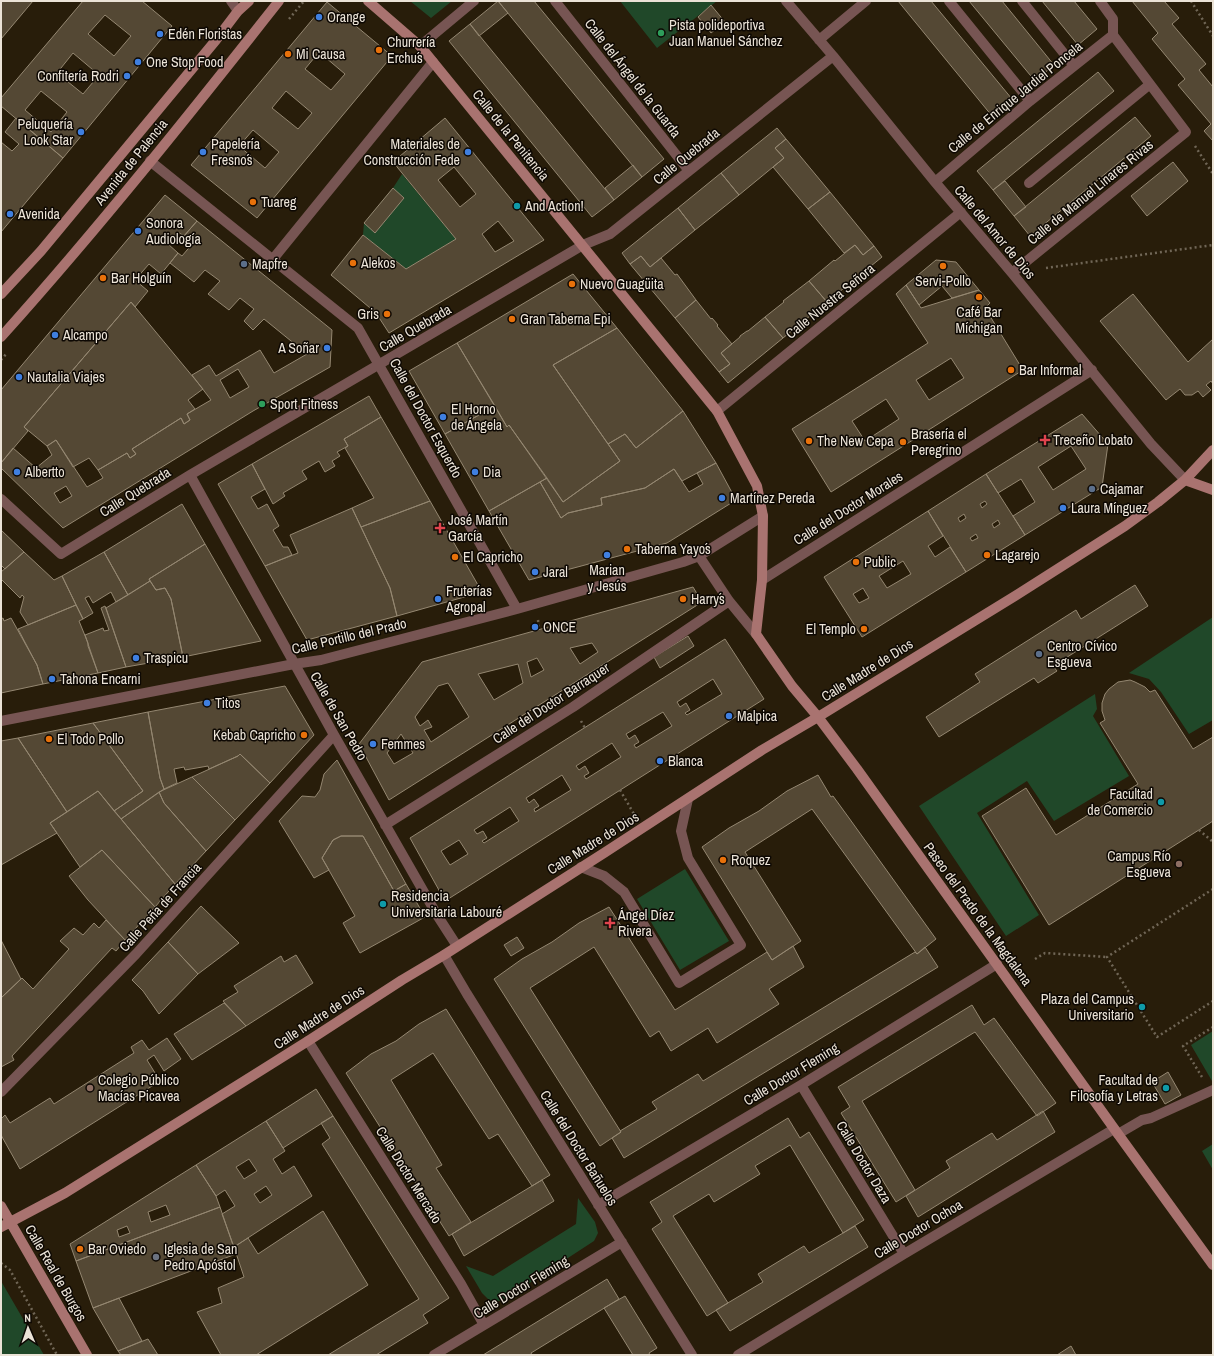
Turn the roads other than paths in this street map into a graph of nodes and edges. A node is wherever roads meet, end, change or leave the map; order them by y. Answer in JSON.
{"nodes":[{"id":1,"x":231,"y":1,"type":"edge"},
{"id":2,"x":248,"y":1,"type":"edge"},
{"id":3,"x":279,"y":1,"type":"edge"},
{"id":4,"x":368,"y":1,"type":"edge"},
{"id":5,"x":474,"y":1,"type":"edge"},
{"id":6,"x":555,"y":1,"type":"edge"},
{"id":7,"x":786,"y":1,"type":"edge"},
{"id":8,"x":866,"y":1,"type":"edge"},
{"id":9,"x":949,"y":1,"type":"edge"},
{"id":10,"x":1022,"y":1,"type":"edge"},
{"id":11,"x":1100,"y":1,"type":"edge"},
{"id":12,"x":238,"y":11,"type":"junction"},
{"id":13,"x":1113,"y":35,"type":"junction"},
{"id":14,"x":819,"y":40,"type":"junction"},
{"id":15,"x":420,"y":46,"type":"junction"},
{"id":16,"x":833,"y":56,"type":"junction"},
{"id":17,"x":433,"y":62,"type":"junction"},
{"id":18,"x":1074,"y":66,"type":"junction"},
{"id":19,"x":1149,"y":85,"type":"junction"},
{"id":20,"x":1030,"y":101,"type":"junction"},
{"id":21,"x":150,"y":161,"type":"junction"},
{"id":22,"x":689,"y":171,"type":"junction"},
{"id":23,"x":935,"y":182,"type":"junction"},
{"id":24,"x":1029,"y":183,"type":"dead end"},
{"id":25,"x":960,"y":212,"type":"junction"},
{"id":26,"x":583,"y":246,"type":"junction"},
{"id":27,"x":273,"y":259,"type":"junction"},
{"id":28,"x":1012,"y":273,"type":"junction"},
{"id":29,"x":1,"y":294,"type":"edge"},
{"id":30,"x":1,"y":337,"type":"edge"},
{"id":31,"x":380,"y":364,"type":"junction"},
{"id":32,"x":1092,"y":370,"type":"junction"},
{"id":33,"x":717,"y":411,"type":"junction"},
{"id":34,"x":1213,"y":450,"type":"edge"},
{"id":35,"x":190,"y":475,"type":"junction"},
{"id":36,"x":1184,"y":480,"type":"junction"},
{"id":37,"x":1213,"y":490,"type":"edge"},
{"id":38,"x":1,"y":499,"type":"edge"},
{"id":39,"x":763,"y":516,"type":"junction"},
{"id":40,"x":699,"y":556,"type":"junction"},
{"id":41,"x":762,"y":580,"type":"junction"},
{"id":42,"x":729,"y":601,"type":"junction"},
{"id":43,"x":517,"y":609,"type":"junction"},
{"id":44,"x":756,"y":634,"type":"junction"},
{"id":45,"x":294,"y":664,"type":"junction"},
{"id":46,"x":818,"y":717,"type":"junction"},
{"id":47,"x":1,"y":722,"type":"edge"},
{"id":48,"x":334,"y":735,"type":"junction"},
{"id":49,"x":688,"y":799,"type":"junction"},
{"id":50,"x":386,"y":825,"type":"junction"},
{"id":51,"x":581,"y":867,"type":"junction"},
{"id":52,"x":457,"y":946,"type":"junction"},
{"id":53,"x":444,"y":955,"type":"junction"},
{"id":54,"x":997,"y":964,"type":"junction"},
{"id":55,"x":308,"y":1041,"type":"junction"},
{"id":56,"x":801,"y":1085,"type":"junction"},
{"id":57,"x":1212,"y":1091,"type":"edge"},
{"id":58,"x":1,"y":1092,"type":"edge"},
{"id":59,"x":1116,"y":1132,"type":"junction"},
{"id":60,"x":598,"y":1205,"type":"junction"},
{"id":61,"x":1,"y":1206,"type":"edge"},
{"id":62,"x":10,"y":1222,"type":"junction"},
{"id":63,"x":1,"y":1227,"type":"edge"},
{"id":64,"x":622,"y":1242,"type":"junction"},
{"id":65,"x":904,"y":1254,"type":"junction"},
{"id":66,"x":1213,"y":1265,"type":"edge"},
{"id":67,"x":484,"y":1325,"type":"junction"},
{"id":68,"x":87,"y":1355,"type":"edge"},
{"id":69,"x":434,"y":1355,"type":"edge"},
{"id":70,"x":692,"y":1355,"type":"edge"},
{"id":71,"x":738,"y":1355,"type":"edge"}],
"edges":[{"from":1,"to":12,"type":"street"},
{"from":2,"to":12,"type":"main road","name":"Avenida de Palencia"},
{"from":3,"to":21,"type":"main road","name":"Avenida de Palencia"},
{"from":4,"to":15,"type":"main road","name":"Calle de la Penitencia"},
{"from":5,"to":15,"type":"street"},
{"from":6,"to":22,"type":"street","name":"Calle del Ángel de la Guarda"},
{"from":7,"to":14,"type":"street","name":"Calle del Amor de Dios"},
{"from":8,"to":14,"type":"street"},
{"from":9,"to":20,"type":"street"},
{"from":10,"to":18,"type":"street"},
{"from":11,"to":13,"type":"street"},
{"from":12,"to":29,"type":"main road","name":"Avenida de Palencia"},
{"from":13,"to":18,"type":"street","name":"Calle de Enrique Jardiel Poncela"},
{"from":13,"to":19,"type":"street"},
{"from":14,"to":16,"type":"street","name":"Calle del Amor de Dios"},
{"from":15,"to":17,"type":"main road","name":"Calle de la Penitencia"},
{"from":16,"to":22,"type":"street","name":"Calle Quebrada"},
{"from":16,"to":23,"type":"street","name":"Calle del Amor de Dios"},
{"from":17,"to":26,"type":"main road","name":"Calle de la Penitencia"},
{"from":17,"to":27,"type":"street"},
{"from":18,"to":20,"type":"street","name":"Calle de Enrique Jardiel Poncela"},
{"from":19,"to":24,"type":"street"},
{"from":19,"to":28,"type":"street","name":"Calle de Manuel Linares Rivas"},
{"from":20,"to":23,"type":"street","name":"Calle de Enrique Jardiel Poncela"},
{"from":21,"to":27,"type":"street","name":"Calle del Doctor Esquerdo"},
{"from":21,"to":30,"type":"main road","name":"Avenida de Palencia"},
{"from":22,"to":26,"type":"street","name":"Calle Quebrada"},
{"from":23,"to":25,"type":"street","name":"Calle del Amor de Dios"},
{"from":25,"to":28,"type":"street","name":"Calle del Amor de Dios"},
{"from":25,"to":33,"type":"street","name":"Calle Nuestra Señora"},
{"from":26,"to":31,"type":"street","name":"Calle Quebrada"},
{"from":26,"to":33,"type":"main road","name":"Calle de la Penitencia"},
{"from":27,"to":31,"type":"street","name":"Calle del Doctor Esquerdo"},
{"from":28,"to":32,"type":"street","name":"Calle del Amor de Dios"},
{"from":31,"to":35,"type":"street","name":"Calle Quebrada"},
{"from":31,"to":43,"type":"street","name":"Calle del Doctor Esquerdo"},
{"from":32,"to":36,"type":"street","name":"Calle del Amor de Dios"},
{"from":32,"to":41,"type":"street","name":"Calle del Doctor Morales"},
{"from":33,"to":39,"type":"main road","name":"Calle de la Penitencia"},
{"from":34,"to":36,"type":"main road","name":"Calle Madre de Dios"},
{"from":35,"to":38,"type":"street","name":"Calle Quebrada"},
{"from":35,"to":45,"type":"street","name":"Calle de San Pedro"},
{"from":36,"to":37,"type":"main road"},
{"from":36,"to":46,"type":"main road","name":"Calle Madre de Dios"},
{"from":39,"to":40,"type":"street","name":"Calle Portillo del Prado"},
{"from":39,"to":41,"type":"main road","name":"Calle de la Penitencia"},
{"from":40,"to":42,"type":"street"},
{"from":40,"to":43,"type":"street","name":"Calle Portillo del Prado"},
{"from":41,"to":44,"type":"main road","name":"Calle de la Penitencia"},
{"from":42,"to":44,"type":"street"},
{"from":42,"to":50,"type":"street","name":"Calle del Doctor Barraquer"},
{"from":43,"to":45,"type":"street","name":"Calle Portillo del Prado"},
{"from":44,"to":46,"type":"main road","name":"Paseo del Prado de la Magdalena"},
{"from":45,"to":47,"type":"street","name":"Calle Portillo del Prado"},
{"from":45,"to":48,"type":"street","name":"Calle de San Pedro"},
{"from":46,"to":49,"type":"main road","name":"Calle Madre de Dios"},
{"from":46,"to":54,"type":"main road","name":"Paseo del Prado de la Magdalena"},
{"from":48,"to":50,"type":"street","name":"Calle de San Pedro"},
{"from":48,"to":58,"type":"street","name":"Calle Peña de Francia"},
{"from":49,"to":51,"type":"main road","name":"Calle Madre de Dios"},
{"from":49,"to":51,"type":"street"},
{"from":50,"to":52,"type":"street","name":"Calle de San Pedro"},
{"from":51,"to":52,"type":"main road","name":"Calle Madre de Dios"},
{"from":52,"to":53,"type":"main road","name":"Calle Madre de Dios"},
{"from":53,"to":55,"type":"main road","name":"Calle Madre de Dios"},
{"from":53,"to":60,"type":"street","name":"Calle del Doctor Bañuelos"},
{"from":54,"to":56,"type":"street","name":"Calle Doctor Fleming"},
{"from":54,"to":59,"type":"main road","name":"Paseo del Prado de la Magdalena"},
{"from":55,"to":62,"type":"main road","name":"Calle Madre de Dios"},
{"from":55,"to":67,"type":"street","name":"Calle Doctor Mercado"},
{"from":56,"to":60,"type":"street","name":"Calle Doctor Fleming"},
{"from":56,"to":65,"type":"street","name":"Calle Doctor Daza"},
{"from":57,"to":59,"type":"street"},
{"from":59,"to":65,"type":"street","name":"Calle Doctor Ochoa"},
{"from":59,"to":66,"type":"main road","name":"Paseo del Prado de la Magdalena"},
{"from":60,"to":64,"type":"street","name":"Calle del Doctor Bañuelos"},
{"from":61,"to":62,"type":"main road","name":"Calle Real de Burgos"},
{"from":62,"to":63,"type":"main road","name":"Calle Madre de Dios"},
{"from":62,"to":68,"type":"main road","name":"Calle Real de Burgos"},
{"from":64,"to":67,"type":"street","name":"Calle Doctor Fleming"},
{"from":64,"to":70,"type":"street","name":"Calle del Doctor Bañuelos"},
{"from":65,"to":71,"type":"street","name":"Calle Doctor Ochoa"},
{"from":67,"to":69,"type":"street","name":"Calle Doctor Fleming"}]}
